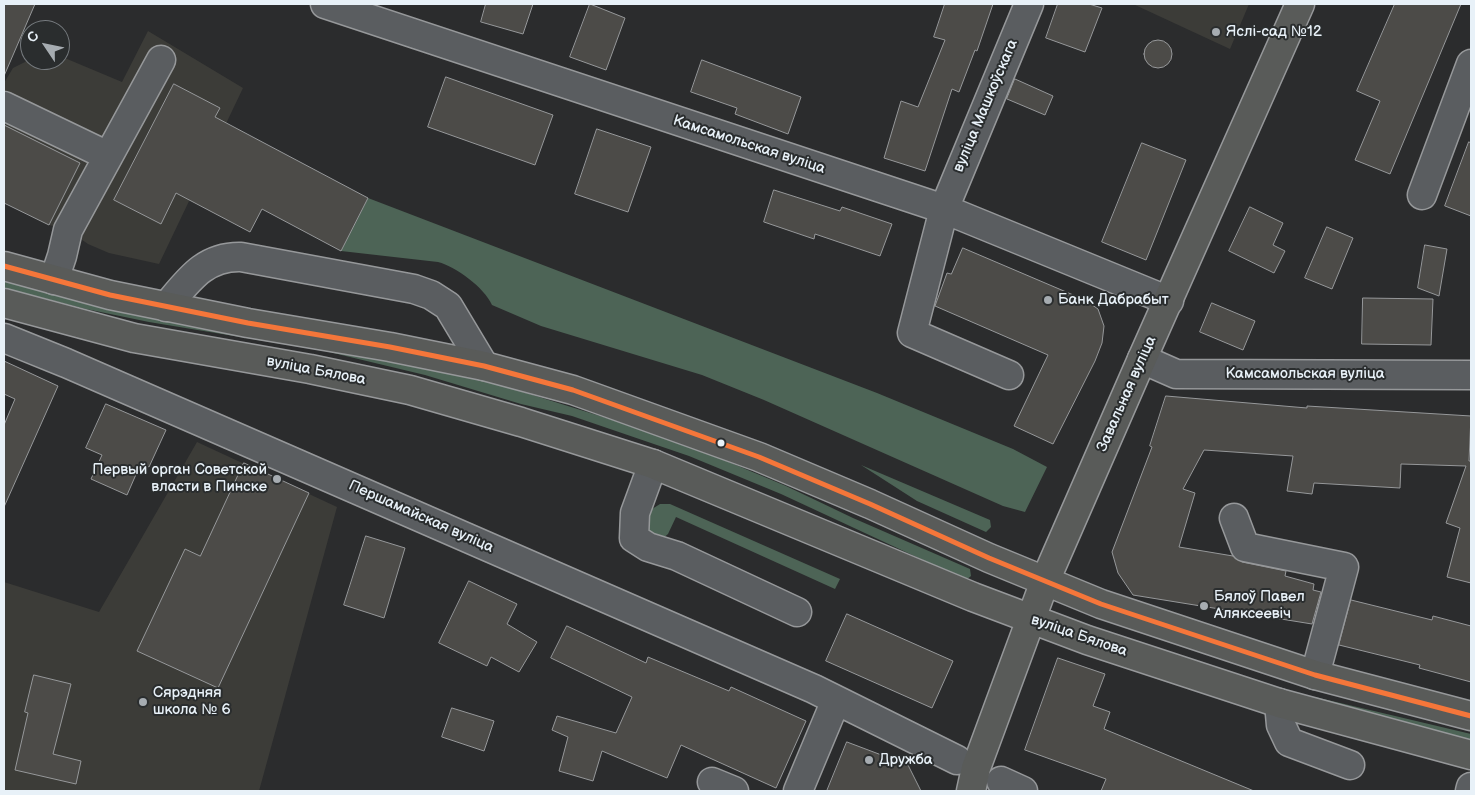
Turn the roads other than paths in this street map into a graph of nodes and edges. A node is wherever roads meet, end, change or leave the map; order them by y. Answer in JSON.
{"nodes":[{"id":1,"x":325,"y":4,"type":"edge"},
{"id":2,"x":1029,"y":4,"type":"edge"},
{"id":3,"x":1300,"y":4,"type":"edge"},
{"id":4,"x":161,"y":60,"type":"dead end"},
{"id":5,"x":1471,"y":64,"type":"edge"},
{"id":6,"x":4,"y":106,"type":"edge"},
{"id":7,"x":1462,"y":116,"type":"edge"},
{"id":8,"x":108,"y":156,"type":"junction"},
{"id":9,"x":1422,"y":195,"type":"dead end"},
{"id":10,"x":944,"y":209,"type":"junction"},
{"id":11,"x":4,"y":266,"type":"edge"},
{"id":12,"x":54,"y":280,"type":"junction"},
{"id":13,"x":1169,"y":301,"type":"junction"},
{"id":14,"x":4,"y":303,"type":"edge"},
{"id":15,"x":166,"y":306,"type":"junction"},
{"id":16,"x":4,"y":338,"type":"edge"},
{"id":17,"x":1142,"y":359,"type":"junction"},
{"id":18,"x":484,"y":366,"type":"junction"},
{"id":19,"x":1009,"y":375,"type":"dead end"},
{"id":20,"x":1471,"y":375,"type":"edge"},
{"id":21,"x":653,"y":464,"type":"junction"},
{"id":22,"x":1234,"y":518,"type":"dead end"},
{"id":23,"x":1045,"y":581,"type":"junction"},
{"id":24,"x":798,"y":612,"type":"dead end"},
{"id":25,"x":1030,"y":619,"type":"junction"},
{"id":26,"x":1315,"y":675,"type":"junction"},
{"id":27,"x":836,"y":700,"type":"junction"},
{"id":28,"x":1279,"y":703,"type":"junction"},
{"id":29,"x":1471,"y":716,"type":"edge"},
{"id":30,"x":1471,"y":755,"type":"edge"},
{"id":31,"x":957,"y":760,"type":"dead end"},
{"id":32,"x":1350,"y":765,"type":"dead end"},
{"id":33,"x":1471,"y":787,"type":"edge"},
{"id":34,"x":801,"y":790,"type":"edge"},
{"id":35,"x":970,"y":791,"type":"edge"},
{"id":36,"x":1470,"y":791,"type":"edge"}],
"edges":[{"from":1,"to":10,"type":"street","name":"Камсамольская вуліца"},
{"from":2,"to":10,"type":"street","name":"вуліца Машкоўскага"},
{"from":3,"to":13,"type":"main road","name":"Завальная вуліца"},
{"from":4,"to":8,"type":"street"},
{"from":5,"to":7,"type":"street"},
{"from":6,"to":8,"type":"street"},
{"from":7,"to":9,"type":"street"},
{"from":8,"to":12,"type":"street"},
{"from":10,"to":13,"type":"street","name":"Камсамольская вуліца"},
{"from":10,"to":19,"type":"street","name":"вуліца Машкоўскага"},
{"from":11,"to":12,"type":"main road"},
{"from":12,"to":15,"type":"main road"},
{"from":13,"to":17,"type":"main road","name":"Завальная вуліца"},
{"from":14,"to":21,"type":"main road","name":"вуліца Бялова"},
{"from":15,"to":18,"type":"main road"},
{"from":15,"to":18,"type":"street"},
{"from":16,"to":27,"type":"street","name":"Першамайская вуліца"},
{"from":17,"to":20,"type":"street","name":"Камсамольская вуліца"},
{"from":17,"to":23,"type":"main road","name":"Завальная вуліца"},
{"from":18,"to":23,"type":"main road"},
{"from":21,"to":24,"type":"street"},
{"from":21,"to":25,"type":"main road","name":"вуліца Бялова"},
{"from":22,"to":26,"type":"street"},
{"from":23,"to":25,"type":"main road","name":"Завальная вуліца"},
{"from":23,"to":26,"type":"main road"},
{"from":25,"to":28,"type":"main road","name":"вуліца Бялова"},
{"from":25,"to":35,"type":"main road","name":"Завальная вуліца"},
{"from":26,"to":29,"type":"main road"},
{"from":27,"to":31,"type":"street","name":"Першамайская вуліца"},
{"from":27,"to":34,"type":"street"},
{"from":28,"to":30,"type":"main road","name":"вуліца Бялова"},
{"from":28,"to":32,"type":"street"},
{"from":33,"to":36,"type":"street"}]}
